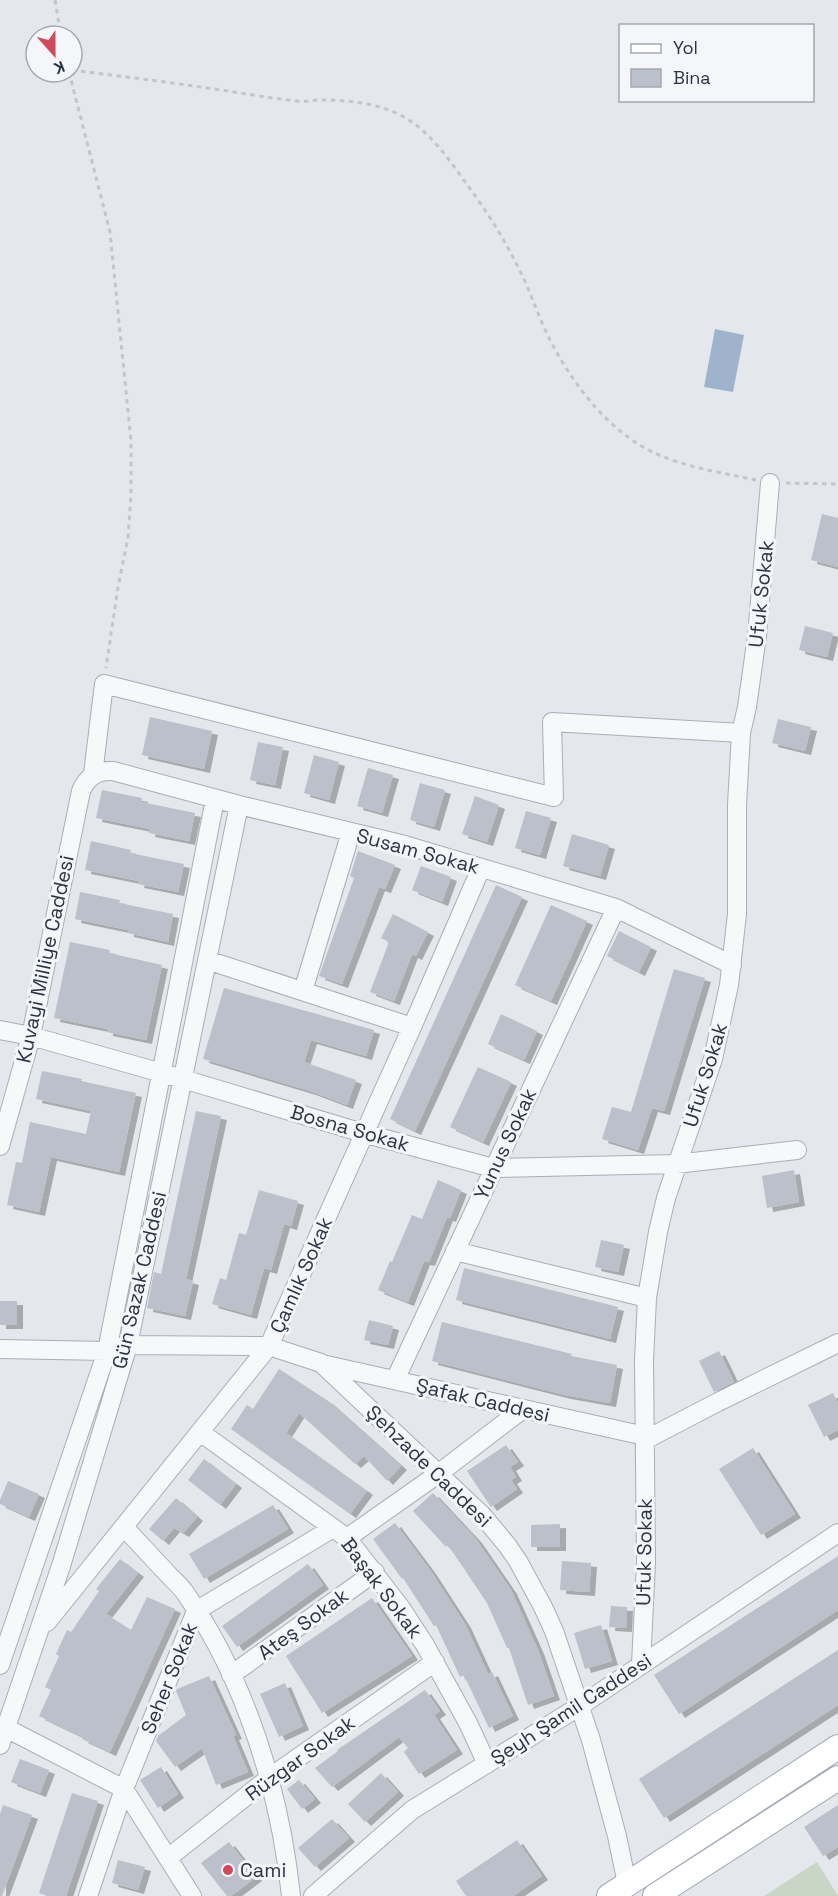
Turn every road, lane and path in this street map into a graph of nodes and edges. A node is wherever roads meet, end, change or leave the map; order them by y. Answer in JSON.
{"nodes":[{"id":1,"x":55,"y":0,"type":"edge"},
{"id":2,"x":59,"y":24,"type":"edge"},
{"id":3,"x":84,"y":73,"type":"edge"},
{"id":4,"x":73,"y":84,"type":"edge"},
{"id":5,"x":771,"y":483,"type":"junction"},
{"id":6,"x":838,"y":484,"type":"edge"},
{"id":7,"x":104,"y":684,"type":"junction"},
{"id":8,"x":741,"y":733,"type":"junction"},
{"id":9,"x":93,"y":774,"type":"junction"},
{"id":10,"x":215,"y":799,"type":"junction"},
{"id":11,"x":239,"y":805,"type":"junction"},
{"id":12,"x":351,"y":832,"type":"junction"},
{"id":13,"x":481,"y":868,"type":"junction"},
{"id":14,"x":616,"y":908,"type":"junction"},
{"id":15,"x":207,"y":960,"type":"junction"},
{"id":16,"x":732,"y":965,"type":"junction"},
{"id":17,"x":303,"y":991,"type":"junction"},
{"id":18,"x":412,"y":1027,"type":"junction"},
{"id":19,"x":0,"y":1029,"type":"edge"},
{"id":20,"x":31,"y":1036,"type":"junction"},
{"id":21,"x":161,"y":1073,"type":"junction"},
{"id":22,"x":183,"y":1079,"type":"junction"},
{"id":23,"x":363,"y":1133,"type":"junction"},
{"id":24,"x":0,"y":1146,"type":"edge"},
{"id":25,"x":797,"y":1150,"type":"dead end"},
{"id":26,"x":676,"y":1164,"type":"junction"},
{"id":27,"x":493,"y":1168,"type":"junction"},
{"id":28,"x":455,"y":1251,"type":"junction"},
{"id":29,"x":647,"y":1298,"type":"junction"},
{"id":30,"x":838,"y":1343,"type":"edge"},
{"id":31,"x":128,"y":1345,"type":"junction"},
{"id":32,"x":269,"y":1346,"type":"junction"},
{"id":33,"x":0,"y":1349,"type":"edge"},
{"id":34,"x":107,"y":1351,"type":"junction"},
{"id":35,"x":321,"y":1363,"type":"junction"},
{"id":36,"x":395,"y":1380,"type":"junction"},
{"id":37,"x":523,"y":1409,"type":"junction"},
{"id":38,"x":200,"y":1432,"type":"junction"},
{"id":39,"x":645,"y":1438,"type":"junction"},
{"id":40,"x":438,"y":1474,"type":"junction"},
{"id":41,"x":124,"y":1527,"type":"junction"},
{"id":42,"x":340,"y":1533,"type":"junction"},
{"id":43,"x":838,"y":1533,"type":"edge"},
{"id":44,"x":375,"y":1572,"type":"junction"},
{"id":45,"x":196,"y":1611,"type":"junction"},
{"id":46,"x":38,"y":1632,"type":"junction"},
{"id":47,"x":435,"y":1662,"type":"junction"},
{"id":48,"x":641,"y":1664,"type":"junction"},
{"id":49,"x":0,"y":1665,"type":"edge"},
{"id":50,"x":231,"y":1675,"type":"junction"},
{"id":51,"x":580,"y":1706,"type":"junction"},
{"id":52,"x":3,"y":1736,"type":"edge"},
{"id":53,"x":838,"y":1747,"type":"edge"},
{"id":54,"x":487,"y":1764,"type":"junction"},
{"id":55,"x":269,"y":1778,"type":"junction"},
{"id":56,"x":838,"y":1778,"type":"edge"},
{"id":57,"x":124,"y":1789,"type":"junction"},
{"id":58,"x":168,"y":1858,"type":"junction"},
{"id":59,"x":618,"y":1890,"type":"edge"},
{"id":60,"x":88,"y":1896,"type":"edge"},
{"id":61,"x":192,"y":1896,"type":"edge"},
{"id":62,"x":291,"y":1896,"type":"edge"},
{"id":63,"x":313,"y":1896,"type":"edge"},
{"id":64,"x":655,"y":1896,"type":"edge"}],
"edges":[{"from":1,"to":2,"type":"path"},
{"from":3,"to":5,"type":"path"},
{"from":4,"to":7,"type":"path"},
{"from":5,"to":6,"type":"path"},
{"from":5,"to":8,"type":"street","name":"Ufuk Sokak"},
{"from":7,"to":8,"type":"street"},
{"from":7,"to":9,"type":"street"},
{"from":8,"to":16,"type":"street","name":"Ufuk Sokak"},
{"from":9,"to":10,"type":"street","name":"Susam Sokak"},
{"from":9,"to":20,"type":"street","name":"Kuvayi Milliye Caddesi"},
{"from":10,"to":11,"type":"street","name":"Susam Sokak"},
{"from":10,"to":21,"type":"street","name":"Gün Sazak Caddesi"},
{"from":11,"to":12,"type":"street","name":"Susam Sokak"},
{"from":11,"to":15,"type":"street","name":"Gün Sazak Caddesi"},
{"from":12,"to":13,"type":"street","name":"Susam Sokak"},
{"from":12,"to":17,"type":"street"},
{"from":13,"to":14,"type":"street","name":"Susam Sokak"},
{"from":13,"to":18,"type":"street","name":"Çamlık Sokak"},
{"from":14,"to":16,"type":"street","name":"Susam Sokak"},
{"from":14,"to":27,"type":"street","name":"Yunus Sokak"},
{"from":15,"to":17,"type":"street"},
{"from":15,"to":22,"type":"street","name":"Gün Sazak Caddesi"},
{"from":16,"to":26,"type":"street","name":"Ufuk Sokak"},
{"from":17,"to":18,"type":"street"},
{"from":18,"to":23,"type":"street","name":"Çamlık Sokak"},
{"from":19,"to":20,"type":"street","name":"Bosna Sokak"},
{"from":20,"to":21,"type":"street","name":"Bosna Sokak"},
{"from":20,"to":24,"type":"street","name":"Kuvayi Milliye Caddesi"},
{"from":21,"to":22,"type":"street","name":"Bosna Sokak"},
{"from":21,"to":34,"type":"street","name":"Gün Sazak Caddesi"},
{"from":22,"to":23,"type":"street","name":"Bosna Sokak"},
{"from":22,"to":31,"type":"street","name":"Gün Sazak Caddesi"},
{"from":23,"to":27,"type":"street","name":"Bosna Sokak"},
{"from":23,"to":32,"type":"street","name":"Çamlık Sokak"},
{"from":25,"to":26,"type":"street","name":"Bosna Sokak"},
{"from":26,"to":27,"type":"street","name":"Bosna Sokak"},
{"from":26,"to":29,"type":"street","name":"Ufuk Sokak"},
{"from":27,"to":28,"type":"street","name":"Yunus Sokak"},
{"from":28,"to":29,"type":"street"},
{"from":28,"to":36,"type":"street","name":"Yunus Sokak"},
{"from":29,"to":39,"type":"street","name":"Ufuk Sokak"},
{"from":30,"to":39,"type":"street"},
{"from":31,"to":32,"type":"street","name":"Şehzade Caddesi"},
{"from":31,"to":34,"type":"street","name":"Şehzade Caddesi"},
{"from":31,"to":46,"type":"street","name":"Gün Sazak Caddesi"},
{"from":32,"to":35,"type":"street","name":"Şehzade Caddesi"},
{"from":32,"to":38,"type":"street","name":"Çamlık Sokak"},
{"from":33,"to":34,"type":"street","name":"Şehzade Caddesi"},
{"from":34,"to":49,"type":"street","name":"Gün Sazak Caddesi"},
{"from":35,"to":36,"type":"street","name":"Şafak Caddesi"},
{"from":35,"to":40,"type":"street","name":"Şehzade Caddesi"},
{"from":36,"to":37,"type":"street","name":"Şafak Caddesi"},
{"from":37,"to":39,"type":"street","name":"Şafak Caddesi"},
{"from":37,"to":40,"type":"street","name":"Seher Sokak"},
{"from":38,"to":41,"type":"street","name":"Çamlık Sokak"},
{"from":38,"to":42,"type":"street","name":"Başak Sokak"},
{"from":39,"to":48,"type":"street","name":"Ufuk Sokak"},
{"from":40,"to":42,"type":"street","name":"Seher Sokak"},
{"from":40,"to":51,"type":"street","name":"Şehzade Caddesi"},
{"from":41,"to":45,"type":"street"},
{"from":41,"to":46,"type":"street","name":"Çamlık Sokak"},
{"from":42,"to":44,"type":"street","name":"Başak Sokak"},
{"from":42,"to":45,"type":"street","name":"Seher Sokak"},
{"from":43,"to":48,"type":"street","name":"Şeyh Şamil Caddesi"},
{"from":44,"to":47,"type":"street","name":"Başak Sokak"},
{"from":44,"to":50,"type":"street","name":"Ateş Sokak"},
{"from":45,"to":50,"type":"street"},
{"from":45,"to":57,"type":"street","name":"Seher Sokak"},
{"from":46,"to":52,"type":"street","name":"Gün Sazak Caddesi"},
{"from":47,"to":54,"type":"street","name":"Başak Sokak"},
{"from":47,"to":55,"type":"street","name":"Rüzgar Sokak"},
{"from":48,"to":51,"type":"street","name":"Şeyh Şamil Caddesi"},
{"from":50,"to":55,"type":"street"},
{"from":51,"to":54,"type":"street","name":"Şeyh Şamil Caddesi"},
{"from":51,"to":59,"type":"street","name":"Şehzade Caddesi"},
{"from":52,"to":57,"type":"street"},
{"from":53,"to":59,"type":"main road"},
{"from":54,"to":63,"type":"street","name":"Şeyh Şamil Caddesi"},
{"from":55,"to":58,"type":"street","name":"Rüzgar Sokak"},
{"from":55,"to":62,"type":"street"},
{"from":56,"to":64,"type":"main road"},
{"from":57,"to":58,"type":"street"},
{"from":57,"to":60,"type":"street","name":"Seher Sokak"},
{"from":58,"to":61,"type":"street"}]}
